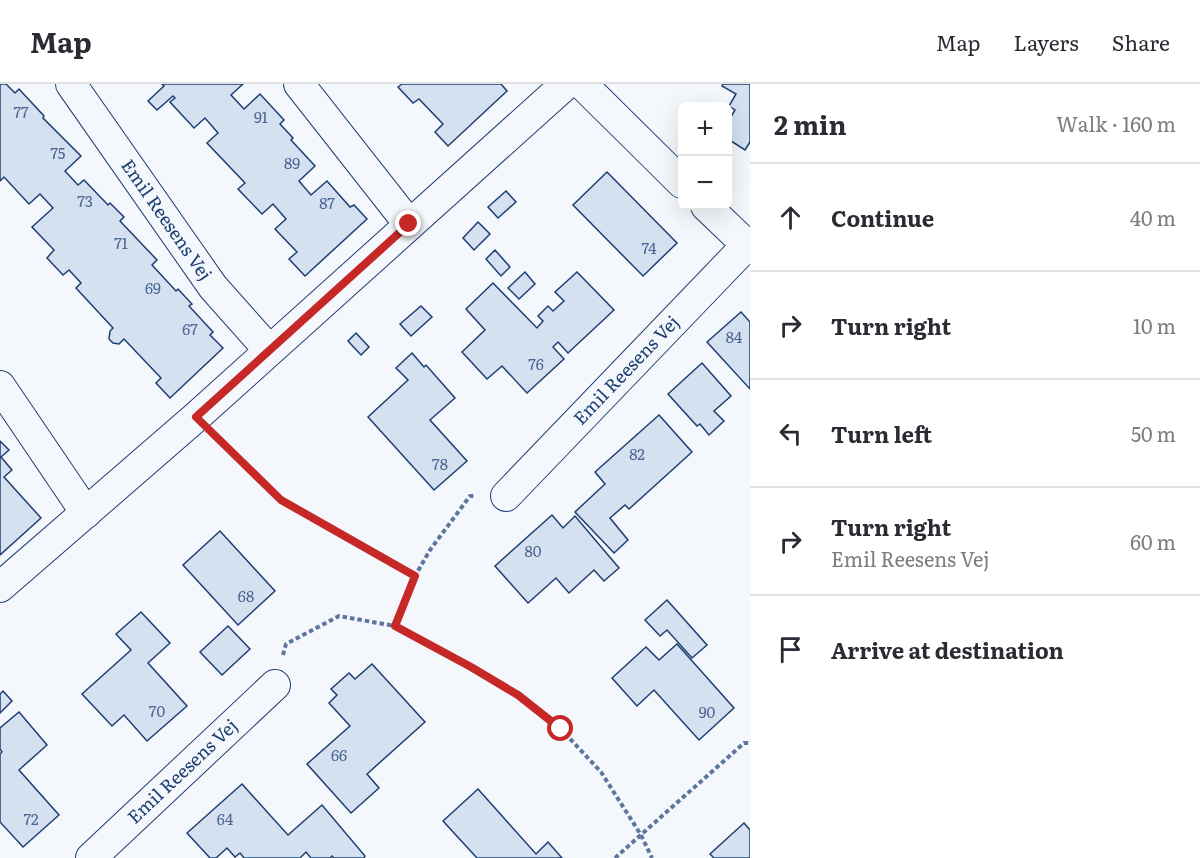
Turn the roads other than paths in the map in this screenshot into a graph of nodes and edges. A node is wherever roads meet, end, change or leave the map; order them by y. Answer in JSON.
{"nodes":[{"id":1,"x":71,"y":84,"type":"edge"},
{"id":2,"x":299,"y":84,"type":"edge"},
{"id":3,"x":566,"y":84,"type":"edge"},
{"id":4,"x":582,"y":84,"type":"edge"},
{"id":5,"x":678,"y":179,"type":"edge"},
{"id":6,"x":710,"y":210,"type":"edge"},
{"id":7,"x":409,"y":224,"type":"junction"},
{"id":8,"x":749,"y":246,"type":"edge"},
{"id":9,"x":269,"y":350,"type":"junction"},
{"id":10,"x":0,"y":386,"type":"edge"},
{"id":11,"x":506,"y":496,"type":"road end"},
{"id":12,"x":86,"y":513,"type":"junction"},
{"id":13,"x":0,"y":587,"type":"edge"},
{"id":14,"x":275,"y":685,"type":"road end"},
{"id":15,"x":91,"y":858,"type":"edge"}],
"edges":[{"from":1,"to":9,"type":"street","name":"Emil Reesens Vej"},
{"from":2,"to":7,"type":"street"},
{"from":3,"to":7,"type":"street"},
{"from":4,"to":5,"type":"street"},
{"from":6,"to":8,"type":"street","name":"Emil Reesens Vej"},
{"from":7,"to":9,"type":"street"},
{"from":8,"to":11,"type":"street","name":"Emil Reesens Vej"},
{"from":9,"to":12,"type":"street"},
{"from":10,"to":12,"type":"street"},
{"from":12,"to":13,"type":"street"},
{"from":14,"to":15,"type":"street","name":"Emil Reesens Vej"}]}
